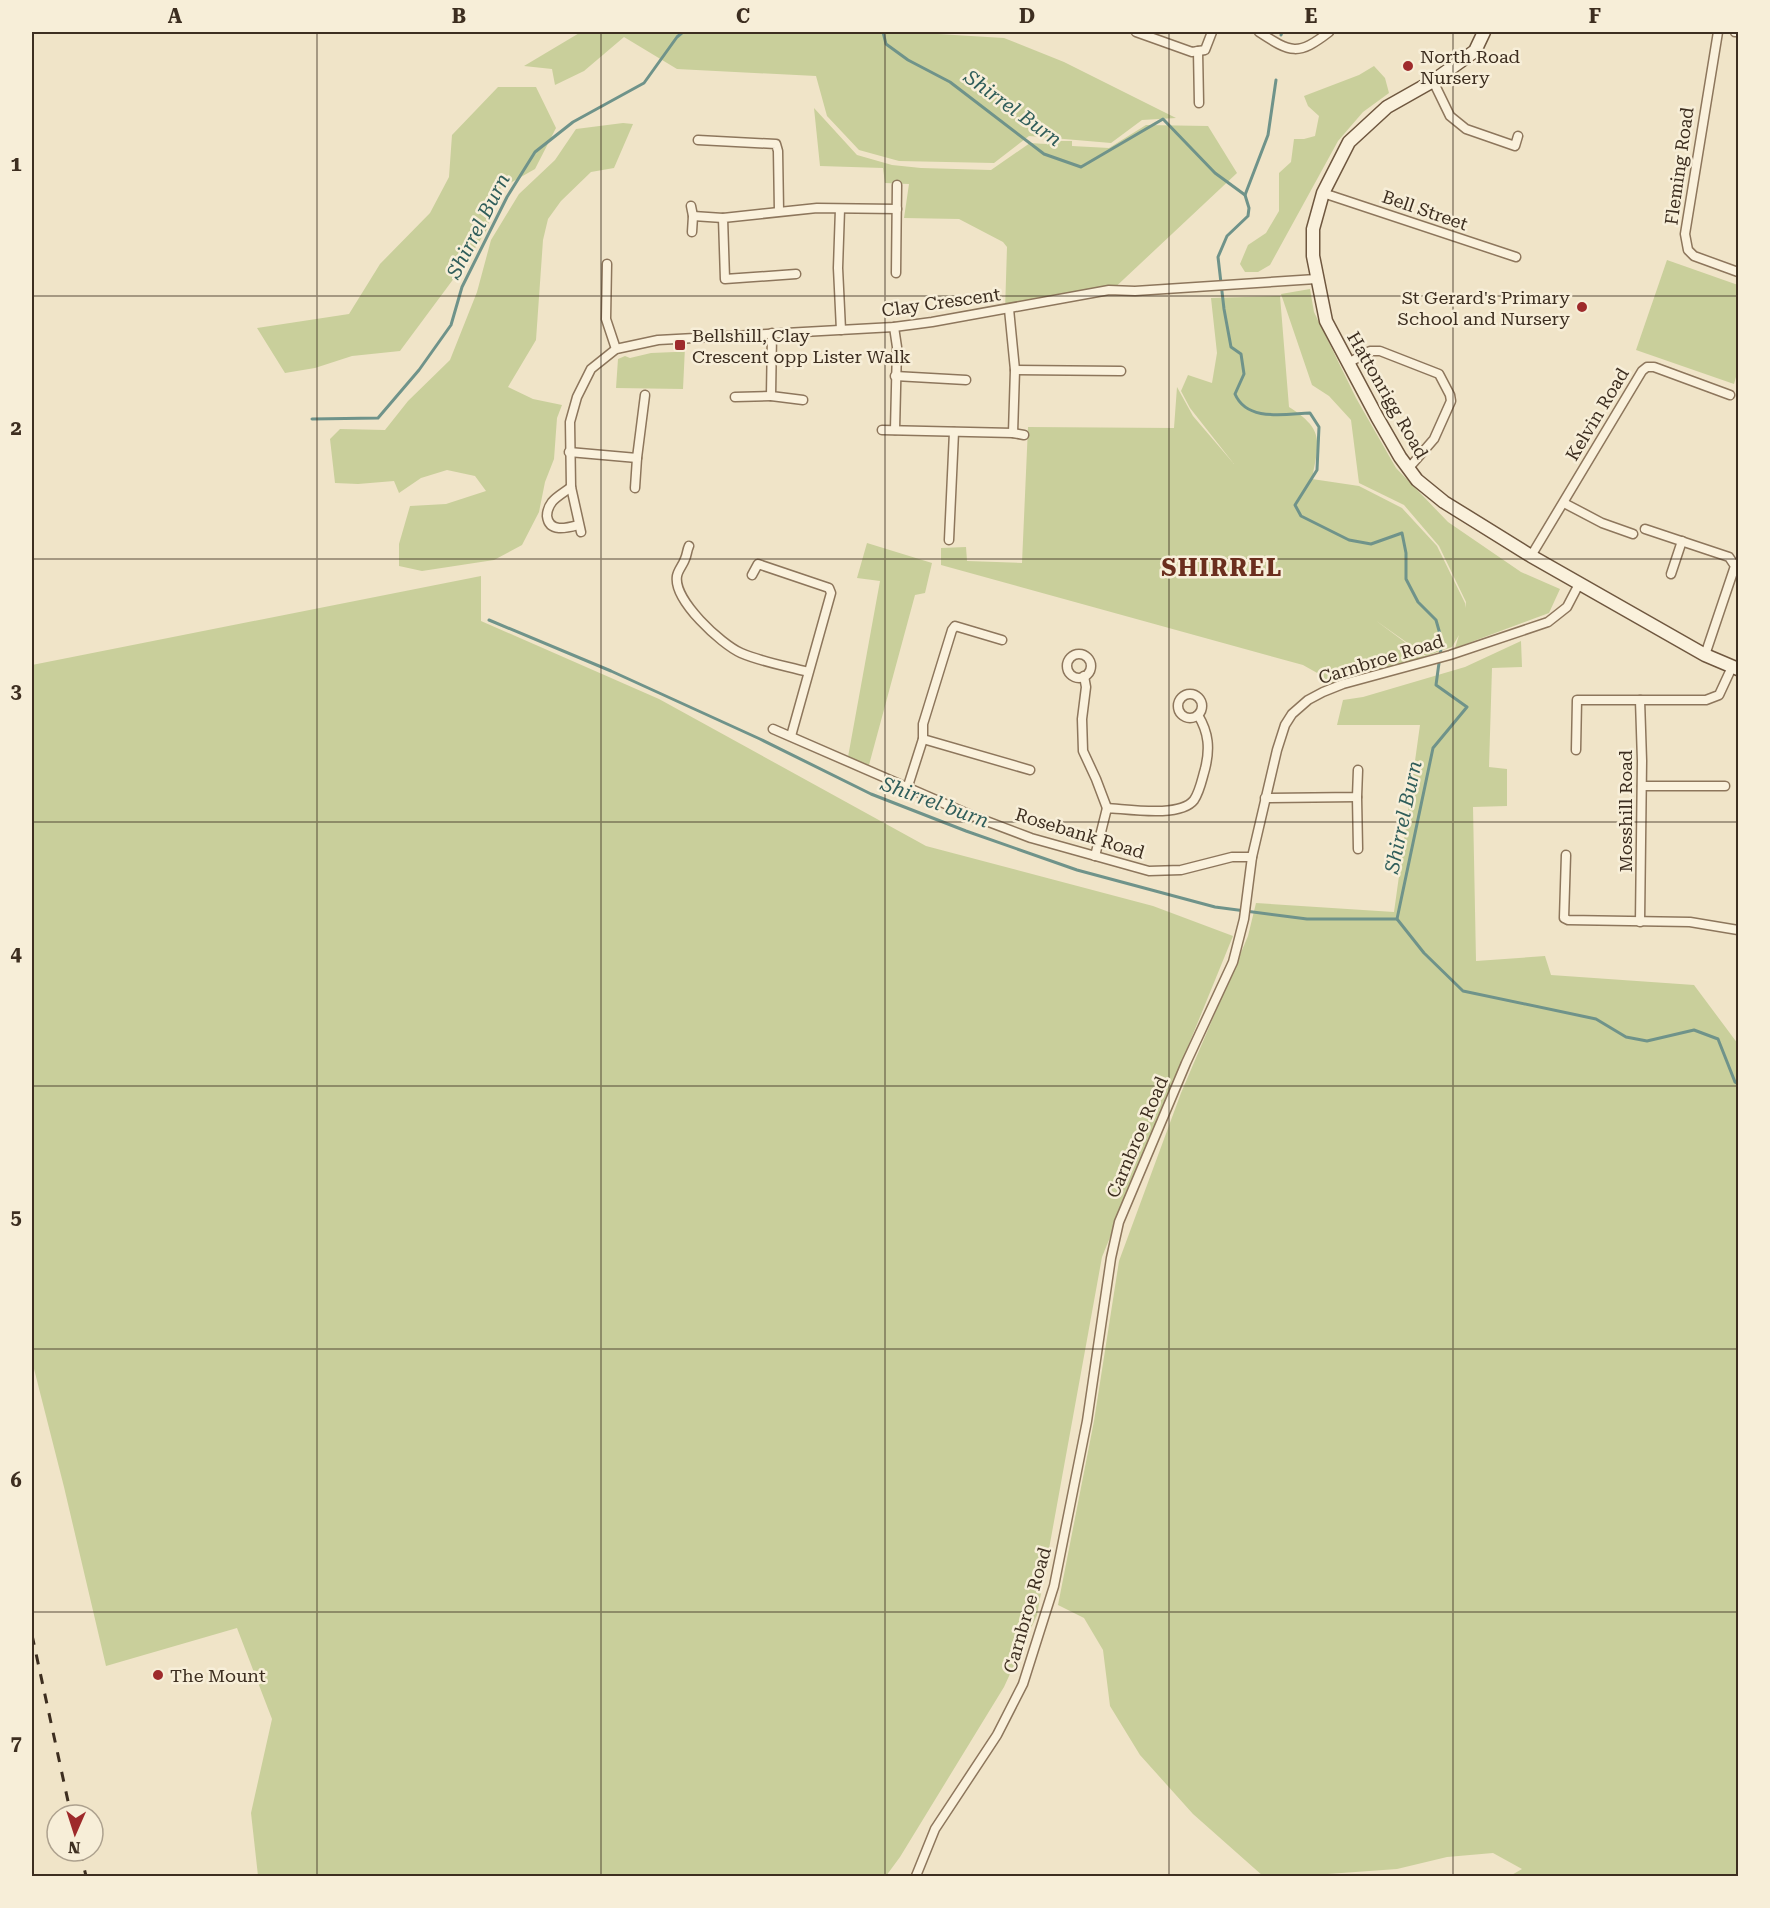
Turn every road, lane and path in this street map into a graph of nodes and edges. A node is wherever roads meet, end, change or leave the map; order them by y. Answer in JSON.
{"nodes":[{"id":1,"x":1136,"y":32,"type":"edge"},
{"id":2,"x":1212,"y":32,"type":"edge"},
{"id":3,"x":1259,"y":32,"type":"edge"},
{"id":4,"x":1329,"y":32,"type":"edge"},
{"id":5,"x":1484,"y":32,"type":"edge"},
{"id":6,"x":1718,"y":32,"type":"edge"},
{"id":7,"x":1198,"y":51,"type":"junction"},
{"id":8,"x":1433,"y":81,"type":"junction"},
{"id":9,"x":1199,"y":103,"type":"dead end"},
{"id":10,"x":1518,"y":136,"type":"dead end"},
{"id":11,"x":698,"y":140,"type":"dead end"},
{"id":12,"x":897,"y":185,"type":"dead end"},
{"id":13,"x":1323,"y":193,"type":"junction"},
{"id":14,"x":691,"y":206,"type":"dead end"},
{"id":15,"x":840,"y":209,"type":"junction"},
{"id":16,"x":897,"y":209,"type":"junction"},
{"id":17,"x":778,"y":211,"type":"junction"},
{"id":18,"x":693,"y":216,"type":"junction"},
{"id":19,"x":723,"y":218,"type":"junction"},
{"id":20,"x":692,"y":232,"type":"dead end"},
{"id":21,"x":1516,"y":257,"type":"dead end"},
{"id":22,"x":607,"y":264,"type":"dead end"},
{"id":23,"x":1738,"y":272,"type":"edge"},
{"id":24,"x":896,"y":273,"type":"dead end"},
{"id":25,"x":796,"y":274,"type":"dead end"},
{"id":26,"x":1316,"y":279,"type":"junction"},
{"id":27,"x":1009,"y":309,"type":"junction"},
{"id":28,"x":894,"y":327,"type":"junction"},
{"id":29,"x":842,"y":330,"type":"junction"},
{"id":30,"x":772,"y":333,"type":"junction"},
{"id":31,"x":616,"y":349,"type":"junction"},
{"id":32,"x":1348,"y":363,"type":"junction"},
{"id":33,"x":1015,"y":370,"type":"junction"},
{"id":34,"x":1121,"y":371,"type":"dead end"},
{"id":35,"x":896,"y":376,"type":"junction"},
{"id":36,"x":966,"y":380,"type":"dead end"},
{"id":37,"x":645,"y":395,"type":"dead end"},
{"id":38,"x":1730,"y":395,"type":"dead end"},
{"id":39,"x":771,"y":396,"type":"junction"},
{"id":40,"x":735,"y":397,"type":"dead end"},
{"id":41,"x":803,"y":400,"type":"dead end"},
{"id":42,"x":882,"y":430,"type":"dead end"},
{"id":43,"x":895,"y":430,"type":"junction"},
{"id":44,"x":954,"y":432,"type":"junction"},
{"id":45,"x":1013,"y":433,"type":"junction"},
{"id":46,"x":1024,"y":435,"type":"dead end"},
{"id":47,"x":569,"y":452,"type":"junction"},
{"id":48,"x":637,"y":458,"type":"junction"},
{"id":49,"x":1408,"y":469,"type":"junction"},
{"id":50,"x":571,"y":487,"type":"junction"},
{"id":51,"x":635,"y":488,"type":"dead end"},
{"id":52,"x":1564,"y":503,"type":"junction"},
{"id":53,"x":1645,"y":528,"type":"dead end"},
{"id":54,"x":1634,"y":534,"type":"dead end"},
{"id":55,"x":950,"y":540,"type":"dead end"},
{"id":56,"x":1682,"y":541,"type":"junction"},
{"id":57,"x":688,"y":546,"type":"dead end"},
{"id":58,"x":1531,"y":556,"type":"junction"},
{"id":59,"x":1671,"y":574,"type":"dead end"},
{"id":60,"x":752,"y":575,"type":"dead end"},
{"id":61,"x":1579,"y":584,"type":"junction"},
{"id":62,"x":1002,"y":640,"type":"dead end"},
{"id":63,"x":1705,"y":655,"type":"junction"},
{"id":64,"x":1735,"y":668,"type":"edge"},
{"id":65,"x":808,"y":672,"type":"junction"},
{"id":66,"x":1084,"y":676,"type":"dead end"},
{"id":67,"x":1640,"y":700,"type":"junction"},
{"id":68,"x":1198,"y":715,"type":"dead end"},
{"id":69,"x":773,"y":729,"type":"dead end"},
{"id":70,"x":791,"y":736,"type":"junction"},
{"id":71,"x":923,"y":739,"type":"junction"},
{"id":72,"x":1576,"y":750,"type":"dead end"},
{"id":73,"x":1030,"y":770,"type":"dead end"},
{"id":74,"x":1358,"y":770,"type":"dead end"},
{"id":75,"x":1642,"y":786,"type":"junction"},
{"id":76,"x":1725,"y":786,"type":"dead end"},
{"id":77,"x":907,"y":789,"type":"junction"},
{"id":78,"x":1357,"y":797,"type":"junction"},
{"id":79,"x":1265,"y":798,"type":"junction"},
{"id":80,"x":1107,"y":808,"type":"junction"},
{"id":81,"x":1358,"y":849,"type":"dead end"},
{"id":82,"x":1566,"y":855,"type":"dead end"},
{"id":83,"x":1095,"y":856,"type":"junction"},
{"id":84,"x":1252,"y":857,"type":"junction"},
{"id":85,"x":1640,"y":922,"type":"junction"},
{"id":86,"x":1738,"y":930,"type":"edge"},
{"id":87,"x":916,"y":1876,"type":"edge"}],
"edges":[{"from":1,"to":7,"type":"street"},
{"from":2,"to":7,"type":"street"},
{"from":3,"to":4,"type":"street"},
{"from":5,"to":8,"type":"street","name":"Hattonrigg Road"},
{"from":6,"to":23,"type":"street","name":"Fleming Road"},
{"from":7,"to":9,"type":"street"},
{"from":8,"to":10,"type":"street"},
{"from":8,"to":13,"type":"street","name":"Hattonrigg Road"},
{"from":11,"to":17,"type":"street"},
{"from":12,"to":16,"type":"street"},
{"from":13,"to":21,"type":"street","name":"Bell Street"},
{"from":13,"to":26,"type":"street","name":"Hattonrigg Road"},
{"from":14,"to":18,"type":"street"},
{"from":15,"to":16,"type":"street"},
{"from":15,"to":17,"type":"street"},
{"from":15,"to":29,"type":"street"},
{"from":16,"to":24,"type":"street"},
{"from":17,"to":19,"type":"street"},
{"from":18,"to":19,"type":"street"},
{"from":18,"to":20,"type":"street"},
{"from":19,"to":25,"type":"street"},
{"from":22,"to":31,"type":"street"},
{"from":26,"to":27,"type":"street","name":"Clay Crescent"},
{"from":26,"to":32,"type":"street","name":"Hattonrigg Road"},
{"from":27,"to":28,"type":"street","name":"Clay Crescent"},
{"from":27,"to":33,"type":"street"},
{"from":28,"to":29,"type":"street","name":"Clay Crescent"},
{"from":28,"to":35,"type":"street"},
{"from":29,"to":30,"type":"street","name":"Clay Crescent"},
{"from":30,"to":31,"type":"street","name":"Clay Crescent"},
{"from":30,"to":39,"type":"street"},
{"from":31,"to":47,"type":"street","name":"Clay Crescent"},
{"from":32,"to":49,"type":"street","name":"Hattonrigg Road"},
{"from":32,"to":49,"type":"street"},
{"from":33,"to":34,"type":"street"},
{"from":33,"to":45,"type":"street"},
{"from":35,"to":36,"type":"street"},
{"from":35,"to":43,"type":"street"},
{"from":37,"to":48,"type":"street"},
{"from":38,"to":52,"type":"street","name":"Kelvin Road"},
{"from":39,"to":40,"type":"street"},
{"from":39,"to":41,"type":"street"},
{"from":42,"to":43,"type":"street"},
{"from":43,"to":44,"type":"street"},
{"from":44,"to":45,"type":"street"},
{"from":44,"to":55,"type":"street"},
{"from":45,"to":46,"type":"street"},
{"from":47,"to":48,"type":"street"},
{"from":47,"to":50,"type":"street","name":"Clay Crescent"},
{"from":48,"to":51,"type":"street"},
{"from":49,"to":58,"type":"street","name":"Hattonrigg Road"},
{"from":50,"to":50,"type":"street","name":"Clay Crescent"},
{"from":52,"to":54,"type":"street"},
{"from":52,"to":58,"type":"street","name":"Kelvin Road"},
{"from":53,"to":56,"type":"street"},
{"from":56,"to":59,"type":"street"},
{"from":56,"to":63,"type":"street"},
{"from":57,"to":65,"type":"street"},
{"from":58,"to":61,"type":"street","name":"Hattonrigg Road"},
{"from":60,"to":65,"type":"street"},
{"from":61,"to":63,"type":"street","name":"Hattonrigg Road"},
{"from":61,"to":79,"type":"street","name":"Carnbroe Road"},
{"from":62,"to":71,"type":"street"},
{"from":63,"to":64,"type":"street","name":"Hattonrigg Road"},
{"from":64,"to":67,"type":"street"},
{"from":65,"to":70,"type":"street"},
{"from":66,"to":80,"type":"street"},
{"from":67,"to":72,"type":"street"},
{"from":67,"to":75,"type":"street","name":"Mosshill Road"},
{"from":68,"to":80,"type":"street"},
{"from":69,"to":70,"type":"street","name":"Rosebank Road"},
{"from":70,"to":77,"type":"street","name":"Rosebank Road"},
{"from":71,"to":73,"type":"street"},
{"from":71,"to":77,"type":"street"},
{"from":74,"to":78,"type":"street"},
{"from":75,"to":76,"type":"street"},
{"from":75,"to":85,"type":"street","name":"Mosshill Road"},
{"from":77,"to":83,"type":"street","name":"Rosebank Road"},
{"from":78,"to":79,"type":"street"},
{"from":78,"to":81,"type":"street"},
{"from":79,"to":84,"type":"street","name":"Carnbroe Road"},
{"from":80,"to":83,"type":"street"},
{"from":82,"to":85,"type":"street"},
{"from":83,"to":84,"type":"street","name":"Rosebank Road"},
{"from":84,"to":87,"type":"street","name":"Carnbroe Road"},
{"from":85,"to":86,"type":"street"}]}
